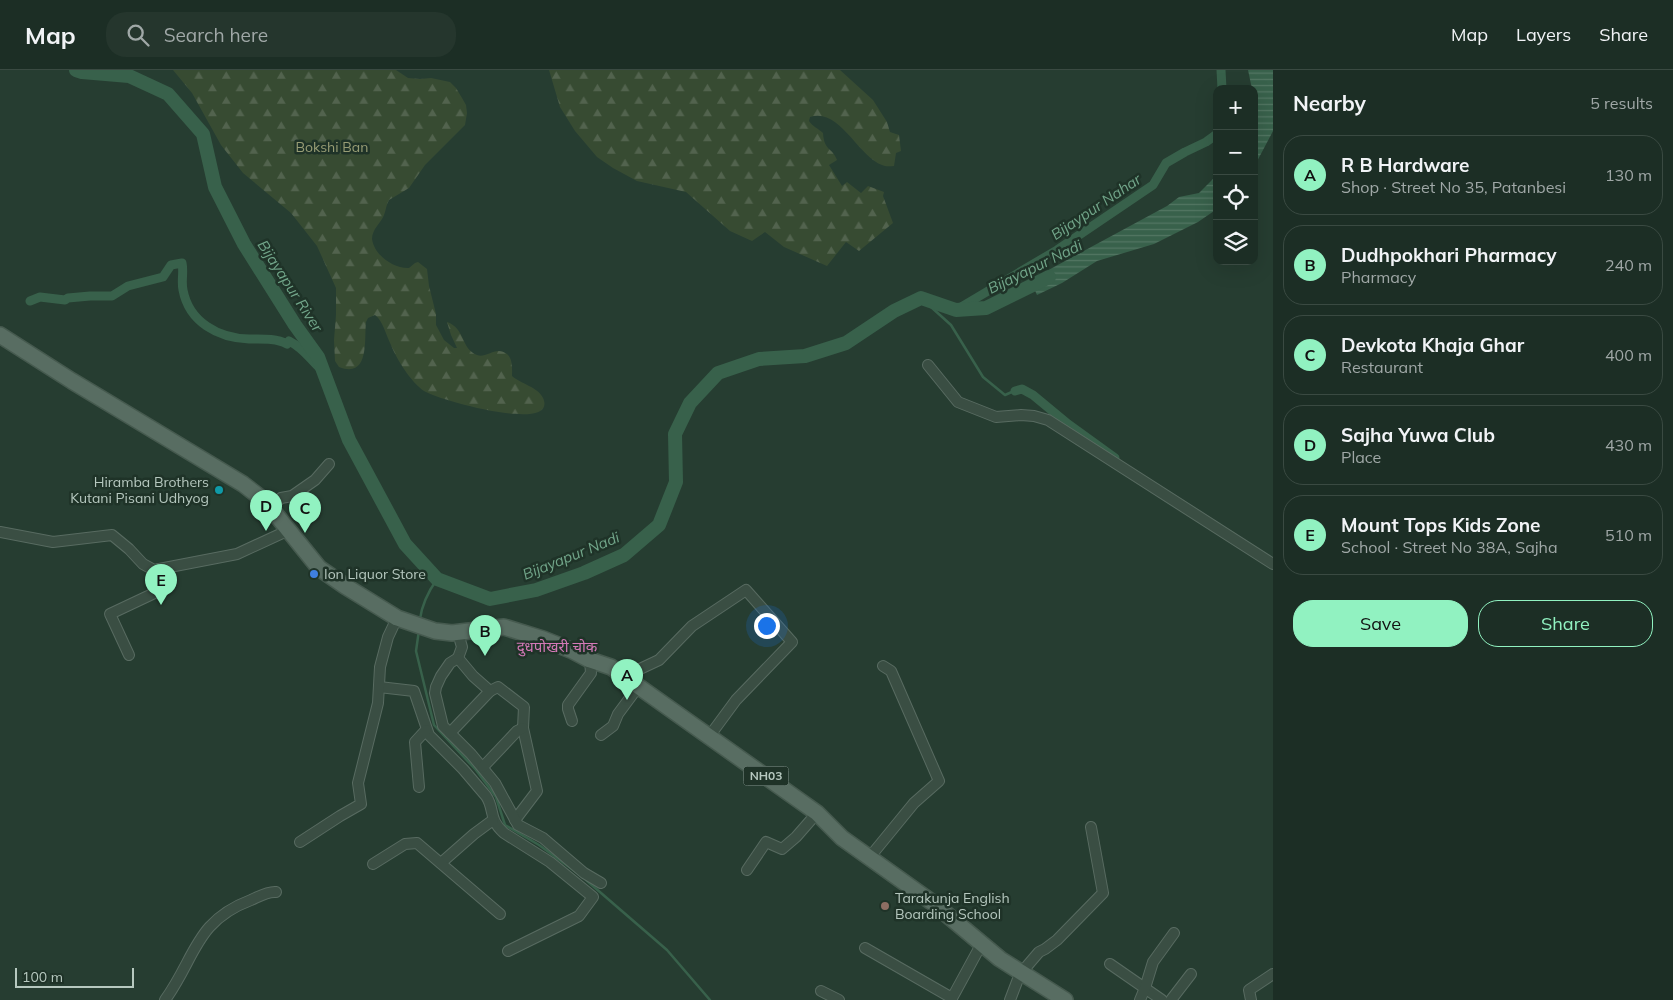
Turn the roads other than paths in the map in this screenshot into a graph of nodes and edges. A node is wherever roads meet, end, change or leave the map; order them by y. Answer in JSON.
{"nodes":[{"id":1,"x":0,"y":335,"type":"edge"},
{"id":2,"x":928,"y":366,"type":"dead end"},
{"id":3,"x":329,"y":464,"type":"dead end"},
{"id":4,"x":270,"y":507,"type":"junction"},
{"id":5,"x":1,"y":529,"type":"edge"},
{"id":6,"x":289,"y":530,"type":"junction"},
{"id":7,"x":1273,"y":564,"type":"edge"},
{"id":8,"x":159,"y":569,"type":"junction"},
{"id":9,"x":397,"y":618,"type":"junction"},
{"id":10,"x":458,"y":633,"type":"junction"},
{"id":11,"x":129,"y":655,"type":"dead end"},
{"id":12,"x":458,"y":658,"type":"junction"},
{"id":13,"x":590,"y":660,"type":"junction"},
{"id":14,"x":887,"y":668,"type":"dead end"},
{"id":15,"x":625,"y":676,"type":"junction"},
{"id":16,"x":379,"y":687,"type":"junction"},
{"id":17,"x":638,"y":687,"type":"junction"},
{"id":18,"x":490,"y":691,"type":"junction"},
{"id":19,"x":572,"y":721,"type":"dead end"},
{"id":20,"x":522,"y":728,"type":"junction"},
{"id":21,"x":426,"y":730,"type":"junction"},
{"id":22,"x":450,"y":733,"type":"junction"},
{"id":23,"x":601,"y":735,"type":"dead end"},
{"id":24,"x":708,"y":738,"type":"junction"},
{"id":25,"x":483,"y":767,"type":"junction"},
{"id":26,"x":418,"y":787,"type":"dead end"},
{"id":27,"x":817,"y":813,"type":"junction"},
{"id":28,"x":493,"y":820,"type":"junction"},
{"id":29,"x":515,"y":820,"type":"junction"},
{"id":30,"x":1091,"y":827,"type":"dead end"},
{"id":31,"x":300,"y":842,"type":"dead end"},
{"id":32,"x":869,"y":858,"type":"junction"},
{"id":33,"x":441,"y":863,"type":"junction"},
{"id":34,"x":373,"y":864,"type":"dead end"},
{"id":35,"x":747,"y":870,"type":"dead end"},
{"id":36,"x":601,"y":883,"type":"dead end"},
{"id":37,"x":276,"y":892,"type":"dead end"},
{"id":38,"x":500,"y":914,"type":"dead end"},
{"id":39,"x":1174,"y":933,"type":"dead end"},
{"id":40,"x":982,"y":943,"type":"junction"},
{"id":41,"x":865,"y":948,"type":"dead end"},
{"id":42,"x":508,"y":951,"type":"dead end"},
{"id":43,"x":1110,"y":964,"type":"dead end"},
{"id":44,"x":1022,"y":974,"type":"junction"},
{"id":45,"x":1191,"y":974,"type":"dead end"},
{"id":46,"x":1273,"y":974,"type":"edge"},
{"id":47,"x":1146,"y":988,"type":"junction"},
{"id":48,"x":821,"y":991,"type":"dead end"},
{"id":49,"x":1250,"y":995,"type":"edge"},
{"id":50,"x":951,"y":999,"type":"edge"},
{"id":51,"x":165,"y":1000,"type":"edge"},
{"id":52,"x":839,"y":1000,"type":"edge"},
{"id":53,"x":1010,"y":1000,"type":"edge"},
{"id":54,"x":1065,"y":1000,"type":"edge"},
{"id":55,"x":1140,"y":1000,"type":"edge"},
{"id":56,"x":1162,"y":1000,"type":"edge"},
{"id":57,"x":1171,"y":1000,"type":"edge"},
{"id":58,"x":1239,"y":1000,"type":"edge"}],
"edges":[{"from":1,"to":4,"type":"main road","number":"NH03"},
{"from":2,"to":7,"type":"street"},
{"from":3,"to":4,"type":"street"},
{"from":4,"to":6,"type":"main road","number":"NH03"},
{"from":5,"to":8,"type":"street"},
{"from":6,"to":8,"type":"street"},
{"from":6,"to":9,"type":"main road","number":"NH03"},
{"from":8,"to":11,"type":"street"},
{"from":9,"to":10,"type":"main road","number":"NH03"},
{"from":9,"to":16,"type":"street"},
{"from":10,"to":12,"type":"street"},
{"from":10,"to":13,"type":"main road","number":"NH03"},
{"from":12,"to":18,"type":"street"},
{"from":12,"to":22,"type":"street"},
{"from":13,"to":15,"type":"main road","number":"NH03"},
{"from":13,"to":19,"type":"street"},
{"from":14,"to":32,"type":"street"},
{"from":15,"to":17,"type":"main road","number":"NH03"},
{"from":15,"to":24,"type":"street"},
{"from":16,"to":21,"type":"street"},
{"from":16,"to":31,"type":"street"},
{"from":17,"to":23,"type":"street"},
{"from":17,"to":24,"type":"main road","number":"NH03"},
{"from":18,"to":20,"type":"street"},
{"from":18,"to":22,"type":"street"},
{"from":20,"to":25,"type":"street"},
{"from":20,"to":29,"type":"street"},
{"from":21,"to":26,"type":"street"},
{"from":21,"to":28,"type":"street"},
{"from":22,"to":25,"type":"street"},
{"from":24,"to":27,"type":"main road","number":"NH03"},
{"from":25,"to":29,"type":"street"},
{"from":27,"to":32,"type":"main road","number":"NH03"},
{"from":27,"to":35,"type":"street"},
{"from":28,"to":33,"type":"street"},
{"from":28,"to":42,"type":"street"},
{"from":29,"to":36,"type":"street"},
{"from":30,"to":44,"type":"street"},
{"from":32,"to":40,"type":"main road","number":"NH03"},
{"from":33,"to":34,"type":"street"},
{"from":33,"to":38,"type":"street"},
{"from":37,"to":51,"type":"street"},
{"from":39,"to":47,"type":"street"},
{"from":40,"to":44,"type":"main road","number":"NH03"},
{"from":40,"to":50,"type":"street"},
{"from":41,"to":50,"type":"street"},
{"from":43,"to":47,"type":"street"},
{"from":44,"to":53,"type":"street"},
{"from":44,"to":54,"type":"main road","number":"NH03"},
{"from":45,"to":57,"type":"street"},
{"from":46,"to":49,"type":"street"},
{"from":47,"to":55,"type":"street"},
{"from":47,"to":56,"type":"street"},
{"from":48,"to":52,"type":"street"},
{"from":49,"to":58,"type":"street"}]}
